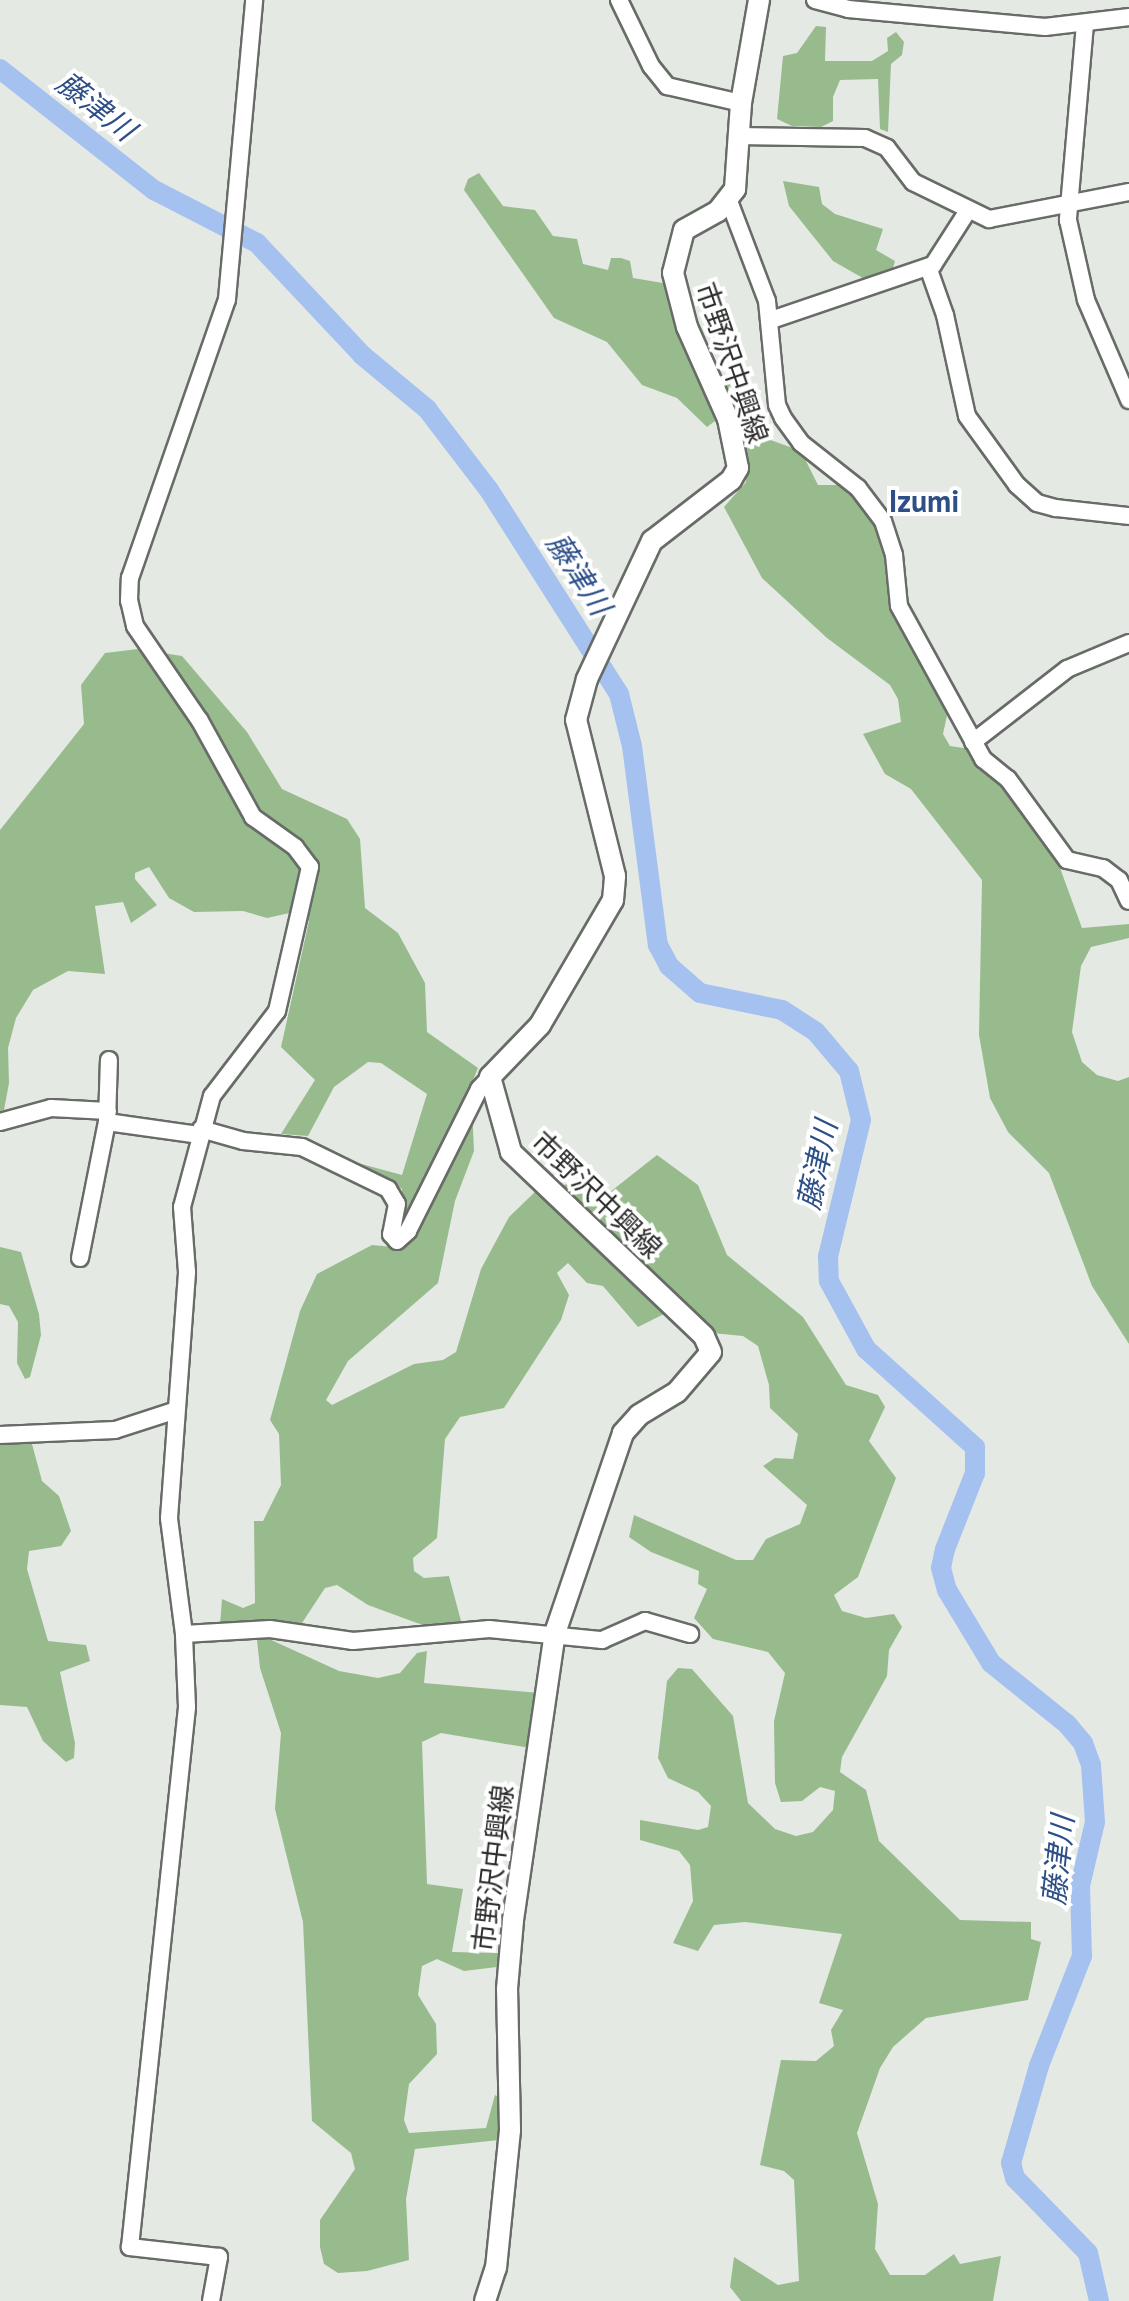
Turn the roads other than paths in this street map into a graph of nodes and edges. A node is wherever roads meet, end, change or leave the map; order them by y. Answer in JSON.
{"nodes":[{"id":1,"x":254,"y":0,"type":"edge"},
{"id":2,"x":619,"y":0,"type":"edge"},
{"id":3,"x":759,"y":0,"type":"edge"},
{"id":4,"x":815,"y":0,"type":"edge"},
{"id":5,"x":1125,"y":0,"type":"edge"},
{"id":6,"x":1129,"y":8,"type":"edge"},
{"id":7,"x":1129,"y":17,"type":"edge"},
{"id":8,"x":1085,"y":24,"type":"junction"},
{"id":9,"x":741,"y":103,"type":"junction"},
{"id":10,"x":738,"y":136,"type":"junction"},
{"id":11,"x":1129,"y":192,"type":"edge"},
{"id":12,"x":729,"y":201,"type":"junction"},
{"id":13,"x":1070,"y":201,"type":"junction"},
{"id":14,"x":967,"y":212,"type":"junction"},
{"id":15,"x":928,"y":267,"type":"junction"},
{"id":16,"x":771,"y":320,"type":"junction"},
{"id":17,"x":1129,"y":400,"type":"edge"},
{"id":18,"x":1129,"y":516,"type":"edge"},
{"id":19,"x":1129,"y":643,"type":"edge"},
{"id":20,"x":973,"y":742,"type":"junction"},
{"id":21,"x":1129,"y":901,"type":"edge"},
{"id":22,"x":109,"y":1060,"type":"dead end"},
{"id":23,"x":490,"y":1077,"type":"junction"},
{"id":24,"x":108,"y":1117,"type":"junction"},
{"id":25,"x":0,"y":1122,"type":"edge"},
{"id":26,"x":200,"y":1132,"type":"junction"},
{"id":27,"x":80,"y":1258,"type":"dead end"},
{"id":28,"x":174,"y":1411,"type":"junction"},
{"id":29,"x":0,"y":1435,"type":"edge"},
{"id":30,"x":555,"y":1633,"type":"junction"},
{"id":31,"x":184,"y":1634,"type":"junction"},
{"id":32,"x":690,"y":1634,"type":"dead end"},
{"id":33,"x":211,"y":2301,"type":"edge"},
{"id":34,"x":485,"y":2301,"type":"edge"}],
"edges":[{"from":1,"to":26,"type":"street"},
{"from":2,"to":9,"type":"street"},
{"from":3,"to":9,"type":"main road"},
{"from":4,"to":8,"type":"street"},
{"from":5,"to":6,"type":"street"},
{"from":7,"to":8,"type":"street"},
{"from":8,"to":13,"type":"street"},
{"from":9,"to":10,"type":"main road"},
{"from":10,"to":12,"type":"main road"},
{"from":10,"to":14,"type":"street"},
{"from":11,"to":13,"type":"street"},
{"from":12,"to":16,"type":"street"},
{"from":12,"to":23,"type":"main road","name":"市野沢中興線"},
{"from":13,"to":14,"type":"street"},
{"from":13,"to":17,"type":"street"},
{"from":14,"to":15,"type":"street"},
{"from":15,"to":16,"type":"street"},
{"from":15,"to":18,"type":"street"},
{"from":16,"to":20,"type":"street"},
{"from":19,"to":20,"type":"street"},
{"from":20,"to":21,"type":"street"},
{"from":22,"to":24,"type":"street"},
{"from":23,"to":26,"type":"street"},
{"from":23,"to":30,"type":"main road","name":"市野沢中興線"},
{"from":24,"to":25,"type":"street"},
{"from":24,"to":26,"type":"street"},
{"from":24,"to":27,"type":"street"},
{"from":26,"to":28,"type":"street"},
{"from":28,"to":29,"type":"street"},
{"from":28,"to":31,"type":"street"},
{"from":30,"to":31,"type":"street"},
{"from":30,"to":32,"type":"street"},
{"from":30,"to":34,"type":"main road","name":"市野沢中興線"},
{"from":31,"to":33,"type":"street"}]}
